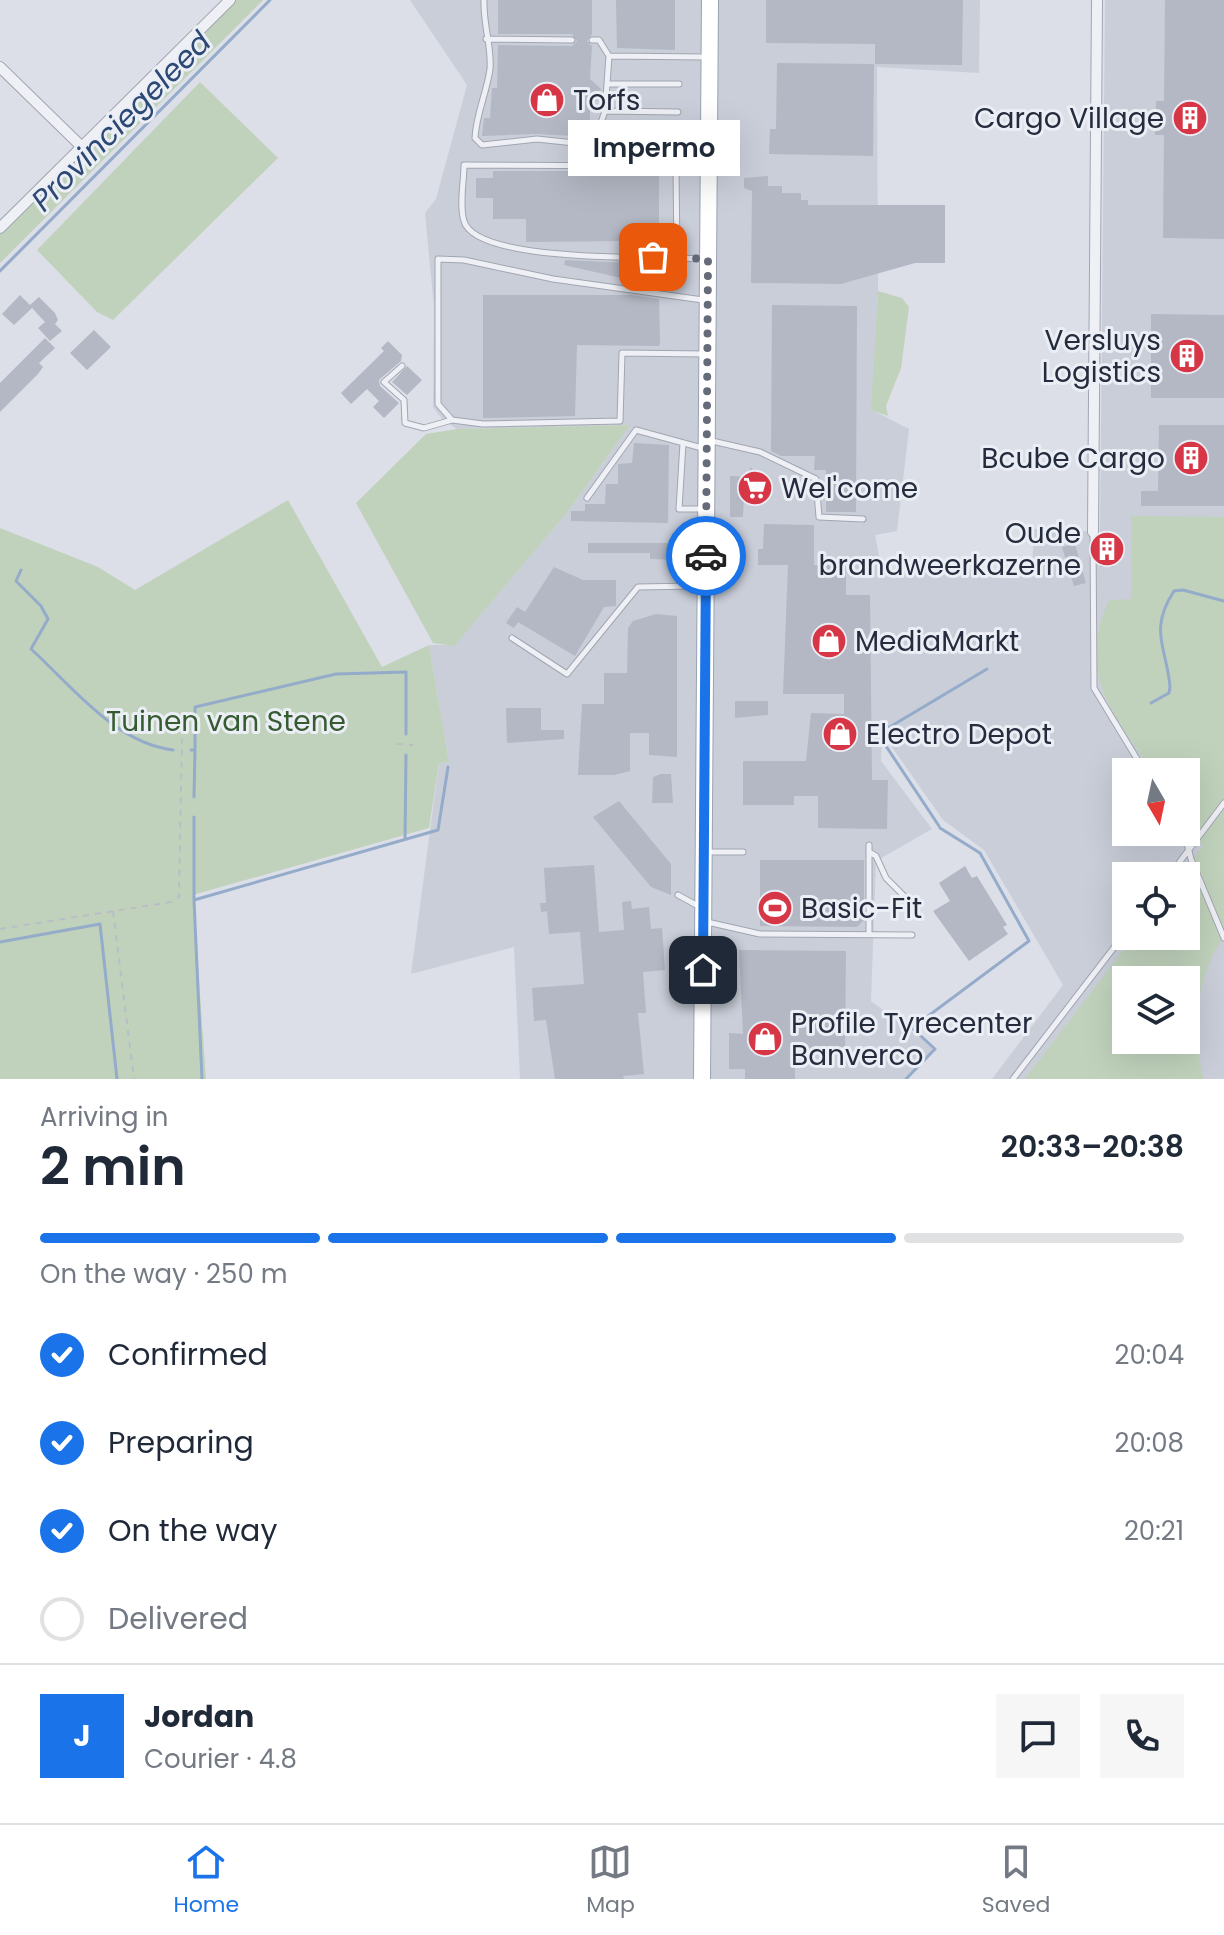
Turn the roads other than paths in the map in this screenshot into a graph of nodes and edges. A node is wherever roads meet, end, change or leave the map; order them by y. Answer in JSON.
{"nodes":[{"id":1,"x":230,"y":0,"type":"edge"},
{"id":2,"x":484,"y":0,"type":"edge"},
{"id":3,"x":710,"y":0,"type":"edge"},
{"id":4,"x":1097,"y":0,"type":"edge"},
{"id":5,"x":486,"y":39,"type":"junction"},
{"id":6,"x":572,"y":40,"type":"dead end"},
{"id":7,"x":592,"y":40,"type":"dead end"},
{"id":8,"x":609,"y":56,"type":"junction"},
{"id":9,"x":710,"y":59,"type":"junction"},
{"id":10,"x":0,"y":67,"type":"edge"},
{"id":11,"x":608,"y":84,"type":"junction"},
{"id":12,"x":679,"y":84,"type":"dead end"},
{"id":13,"x":605,"y":111,"type":"junction"},
{"id":14,"x":678,"y":112,"type":"dead end"},
{"id":15,"x":82,"y":147,"type":"junction"},
{"id":16,"x":709,"y":161,"type":"junction"},
{"id":17,"x":676,"y":166,"type":"junction"},
{"id":18,"x":0,"y":228,"type":"edge"},
{"id":19,"x":677,"y":258,"type":"junction"},
{"id":20,"x":708,"y":259,"type":"junction"},
{"id":21,"x":708,"y":300,"type":"junction"},
{"id":22,"x":707,"y":354,"type":"junction"},
{"id":23,"x":402,"y":366,"type":"dead end"},
{"id":24,"x":452,"y":420,"type":"junction"},
{"id":25,"x":683,"y":443,"type":"junction"},
{"id":26,"x":707,"y":445,"type":"junction"},
{"id":27,"x":587,"y":498,"type":"dead end"},
{"id":28,"x":706,"y":509,"type":"junction"},
{"id":29,"x":863,"y":519,"type":"dead end"},
{"id":30,"x":1093,"y":532,"type":"joint"},
{"id":31,"x":705,"y":592,"type":"junction"},
{"id":32,"x":512,"y":638,"type":"dead end"},
{"id":33,"x":1136,"y":758,"type":"edge"},
{"id":34,"x":1224,"y":803,"type":"edge"},
{"id":35,"x":1190,"y":848,"type":"junction"},
{"id":36,"x":704,"y":852,"type":"junction"},
{"id":37,"x":743,"y":852,"type":"dead end"},
{"id":38,"x":1180,"y":862,"type":"edge"},
{"id":39,"x":678,"y":895,"type":"dead end"},
{"id":40,"x":909,"y":901,"type":"dead end"},
{"id":41,"x":704,"y":916,"type":"junction"},
{"id":42,"x":869,"y":934,"type":"junction"},
{"id":43,"x":912,"y":935,"type":"dead end"},
{"id":44,"x":1224,"y":938,"type":"edge"},
{"id":45,"x":1112,"y":950,"type":"edge"},
{"id":46,"x":702,"y":1079,"type":"edge"},
{"id":47,"x":1013,"y":1079,"type":"edge"}],
"edges":[{"from":1,"to":15,"type":"street"},
{"from":2,"to":5,"type":"lane"},
{"from":3,"to":9,"type":"main road"},
{"from":4,"to":30,"type":"street"},
{"from":5,"to":6,"type":"lane"},
{"from":5,"to":13,"type":"lane"},
{"from":7,"to":8,"type":"lane"},
{"from":8,"to":9,"type":"lane"},
{"from":8,"to":11,"type":"lane"},
{"from":9,"to":16,"type":"main road"},
{"from":10,"to":15,"type":"street"},
{"from":11,"to":12,"type":"lane"},
{"from":11,"to":13,"type":"lane"},
{"from":13,"to":14,"type":"lane"},
{"from":15,"to":18,"type":"street"},
{"from":16,"to":17,"type":"lane"},
{"from":16,"to":20,"type":"main road"},
{"from":17,"to":19,"type":"lane"},
{"from":17,"to":19,"type":"lane"},
{"from":19,"to":20,"type":"lane"},
{"from":20,"to":21,"type":"main road"},
{"from":21,"to":22,"type":"main road"},
{"from":21,"to":24,"type":"lane"},
{"from":22,"to":24,"type":"lane"},
{"from":22,"to":26,"type":"main road"},
{"from":23,"to":24,"type":"lane"},
{"from":25,"to":26,"type":"lane"},
{"from":25,"to":27,"type":"lane"},
{"from":25,"to":28,"type":"lane"},
{"from":26,"to":28,"type":"main road"},
{"from":26,"to":29,"type":"lane"},
{"from":28,"to":31,"type":"main road"},
{"from":30,"to":33,"type":"lane"},
{"from":31,"to":32,"type":"lane"},
{"from":31,"to":36,"type":"main road"},
{"from":34,"to":35,"type":"lane"},
{"from":35,"to":38,"type":"lane"},
{"from":35,"to":44,"type":"lane"},
{"from":36,"to":37,"type":"lane"},
{"from":36,"to":41,"type":"main road"},
{"from":39,"to":41,"type":"lane"},
{"from":40,"to":42,"type":"lane"},
{"from":41,"to":42,"type":"lane"},
{"from":41,"to":46,"type":"main road"},
{"from":42,"to":43,"type":"lane"},
{"from":45,"to":47,"type":"lane"}]}
